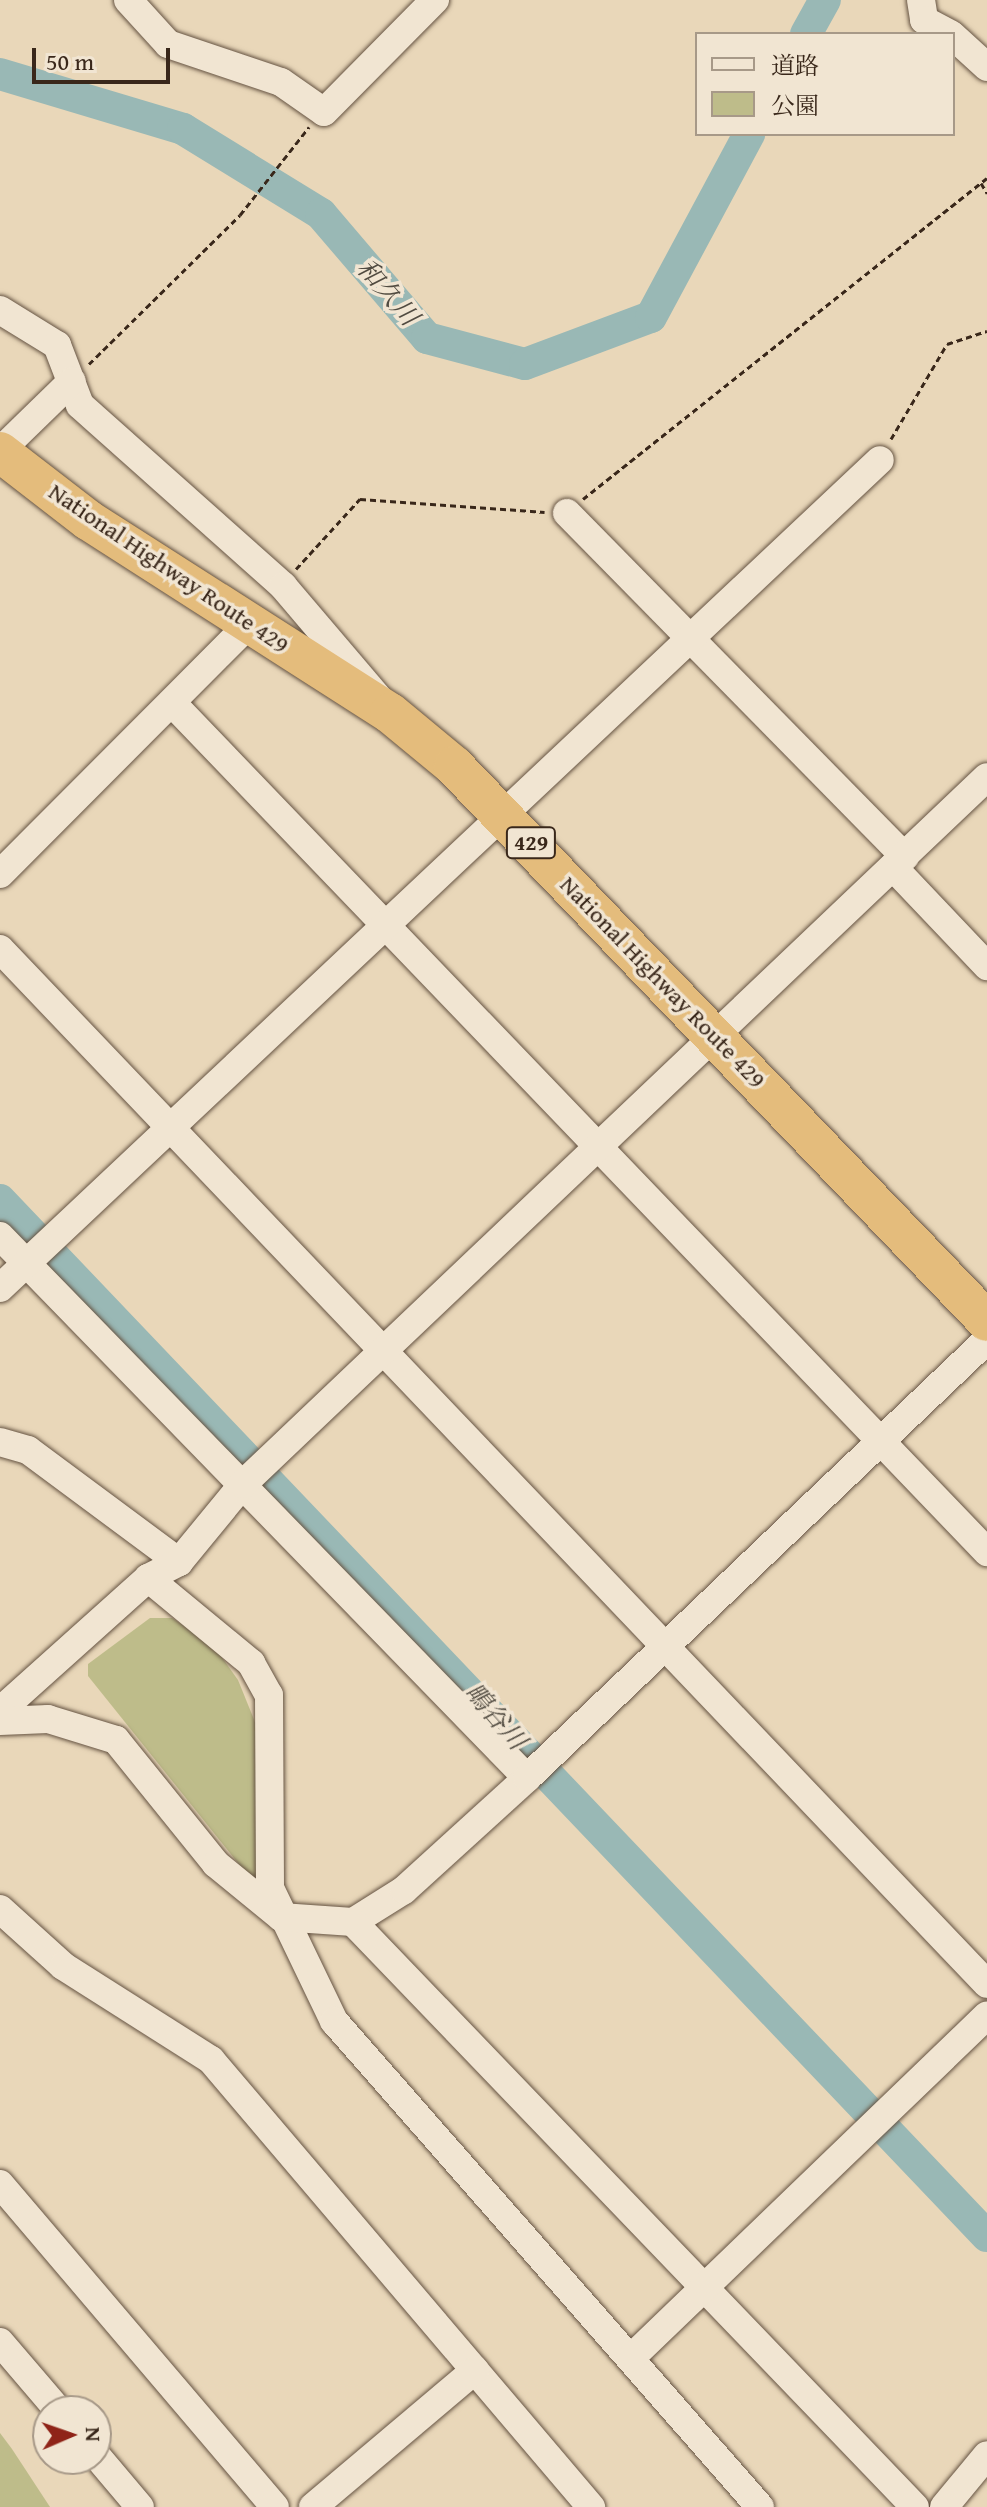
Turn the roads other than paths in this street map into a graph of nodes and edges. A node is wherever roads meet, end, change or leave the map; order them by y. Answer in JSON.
{"nodes":[{"id":1,"x":128,"y":0,"type":"edge"},
{"id":2,"x":435,"y":0,"type":"edge"},
{"id":3,"x":921,"y":0,"type":"edge"},
{"id":4,"x":946,"y":32,"type":"edge"},
{"id":5,"x":955,"y":39,"type":"edge"},
{"id":6,"x":987,"y":67,"type":"edge"},
{"id":7,"x":0,"y":310,"type":"edge"},
{"id":8,"x":72,"y":381,"type":"junction"},
{"id":9,"x":0,"y":452,"type":"edge"},
{"id":10,"x":880,"y":460,"type":"road end"},
{"id":11,"x":567,"y":513,"type":"road end"},
{"id":12,"x":250,"y":623,"type":"junction"},
{"id":13,"x":689,"y":638,"type":"junction"},
{"id":14,"x":175,"y":706,"type":"junction"},
{"id":15,"x":390,"y":713,"type":"junction"},
{"id":16,"x":987,"y":777,"type":"edge"},
{"id":17,"x":500,"y":811,"type":"junction"},
{"id":18,"x":899,"y":862,"type":"junction"},
{"id":19,"x":0,"y":874,"type":"edge"},
{"id":20,"x":386,"y":921,"type":"junction"},
{"id":21,"x":0,"y":949,"type":"edge"},
{"id":22,"x":987,"y":966,"type":"edge"},
{"id":23,"x":717,"y":1036,"type":"junction"},
{"id":24,"x":170,"y":1128,"type":"junction"},
{"id":25,"x":599,"y":1148,"type":"junction"},
{"id":26,"x":0,"y":1236,"type":"edge"},
{"id":27,"x":27,"y":1264,"type":"junction"},
{"id":28,"x":0,"y":1288,"type":"edge"},
{"id":29,"x":987,"y":1321,"type":"edge"},
{"id":30,"x":987,"y":1340,"type":"edge"},
{"id":31,"x":385,"y":1351,"type":"junction"},
{"id":32,"x":0,"y":1442,"type":"edge"},
{"id":33,"x":882,"y":1442,"type":"junction"},
{"id":34,"x":243,"y":1484,"type":"junction"},
{"id":35,"x":987,"y":1552,"type":"edge"},
{"id":36,"x":179,"y":1562,"type":"junction"},
{"id":37,"x":148,"y":1578,"type":"junction"},
{"id":38,"x":665,"y":1644,"type":"junction"},
{"id":39,"x":0,"y":1711,"type":"edge"},
{"id":40,"x":0,"y":1721,"type":"edge"},
{"id":41,"x":527,"y":1778,"type":"junction"},
{"id":42,"x":0,"y":1909,"type":"edge"},
{"id":43,"x":281,"y":1917,"type":"junction"},
{"id":44,"x":353,"y":1922,"type":"junction"},
{"id":45,"x":987,"y":1984,"type":"edge"},
{"id":46,"x":987,"y":2016,"type":"edge"},
{"id":47,"x":0,"y":2184,"type":"edge"},
{"id":48,"x":706,"y":2288,"type":"junction"},
{"id":49,"x":0,"y":2342,"type":"edge"},
{"id":50,"x":631,"y":2358,"type":"junction"},
{"id":51,"x":0,"y":2364,"type":"edge"},
{"id":52,"x":475,"y":2370,"type":"junction"},
{"id":53,"x":45,"y":2395,"type":"edge"},
{"id":54,"x":32,"y":2402,"type":"edge"},
{"id":55,"x":987,"y":2455,"type":"edge"},
{"id":56,"x":112,"y":2474,"type":"edge"},
{"id":57,"x":94,"y":2475,"type":"edge"},
{"id":58,"x":121,"y":2507,"type":"edge"},
{"id":59,"x":140,"y":2507,"type":"edge"},
{"id":60,"x":275,"y":2507,"type":"edge"},
{"id":61,"x":313,"y":2507,"type":"edge"},
{"id":62,"x":591,"y":2507,"type":"edge"},
{"id":63,"x":760,"y":2507,"type":"edge"},
{"id":64,"x":915,"y":2507,"type":"edge"},
{"id":65,"x":944,"y":2507,"type":"edge"}],
"edges":[{"from":1,"to":2,"type":"street"},
{"from":3,"to":4,"type":"street"},
{"from":5,"to":6,"type":"street"},
{"from":7,"to":8,"type":"street"},
{"from":8,"to":9,"type":"street"},
{"from":8,"to":15,"type":"street"},
{"from":9,"to":12,"type":"highway","name":"National Highway Route 429","number":"429"},
{"from":10,"to":13,"type":"street"},
{"from":11,"to":13,"type":"street"},
{"from":12,"to":14,"type":"street"},
{"from":12,"to":15,"type":"highway","name":"National Highway Route 429","number":"429"},
{"from":13,"to":17,"type":"street"},
{"from":13,"to":18,"type":"street"},
{"from":14,"to":19,"type":"street"},
{"from":14,"to":20,"type":"street"},
{"from":15,"to":17,"type":"highway","name":"National Highway Route 429","number":"429"},
{"from":16,"to":18,"type":"street"},
{"from":17,"to":20,"type":"street"},
{"from":17,"to":23,"type":"highway","name":"National Highway Route 429","number":"429"},
{"from":18,"to":22,"type":"street"},
{"from":18,"to":23,"type":"street"},
{"from":20,"to":24,"type":"street"},
{"from":20,"to":25,"type":"street"},
{"from":21,"to":24,"type":"street"},
{"from":23,"to":25,"type":"street"},
{"from":23,"to":29,"type":"highway","name":"National Highway Route 429","number":"429"},
{"from":24,"to":27,"type":"street"},
{"from":24,"to":31,"type":"street"},
{"from":25,"to":31,"type":"street"},
{"from":25,"to":33,"type":"street"},
{"from":26,"to":27,"type":"street"},
{"from":27,"to":28,"type":"street"},
{"from":27,"to":34,"type":"street"},
{"from":30,"to":33,"type":"street"},
{"from":31,"to":34,"type":"street"},
{"from":31,"to":38,"type":"street"},
{"from":32,"to":36,"type":"street"},
{"from":33,"to":35,"type":"street"},
{"from":33,"to":38,"type":"street"},
{"from":34,"to":36,"type":"street"},
{"from":34,"to":41,"type":"street"},
{"from":36,"to":37,"type":"street"},
{"from":37,"to":39,"type":"street"},
{"from":37,"to":43,"type":"street"},
{"from":38,"to":41,"type":"street"},
{"from":38,"to":45,"type":"street"},
{"from":40,"to":43,"type":"street"},
{"from":41,"to":44,"type":"street"},
{"from":42,"to":52,"type":"street"},
{"from":43,"to":44,"type":"street"},
{"from":43,"to":50,"type":"street"},
{"from":44,"to":48,"type":"street"},
{"from":46,"to":48,"type":"street"},
{"from":47,"to":60,"type":"street"},
{"from":48,"to":50,"type":"street"},
{"from":48,"to":64,"type":"street"},
{"from":49,"to":53,"type":"street"},
{"from":50,"to":63,"type":"street"},
{"from":51,"to":54,"type":"street"},
{"from":52,"to":61,"type":"street"},
{"from":52,"to":62,"type":"street"},
{"from":55,"to":65,"type":"street"},
{"from":56,"to":59,"type":"street"},
{"from":57,"to":58,"type":"street"}]}
